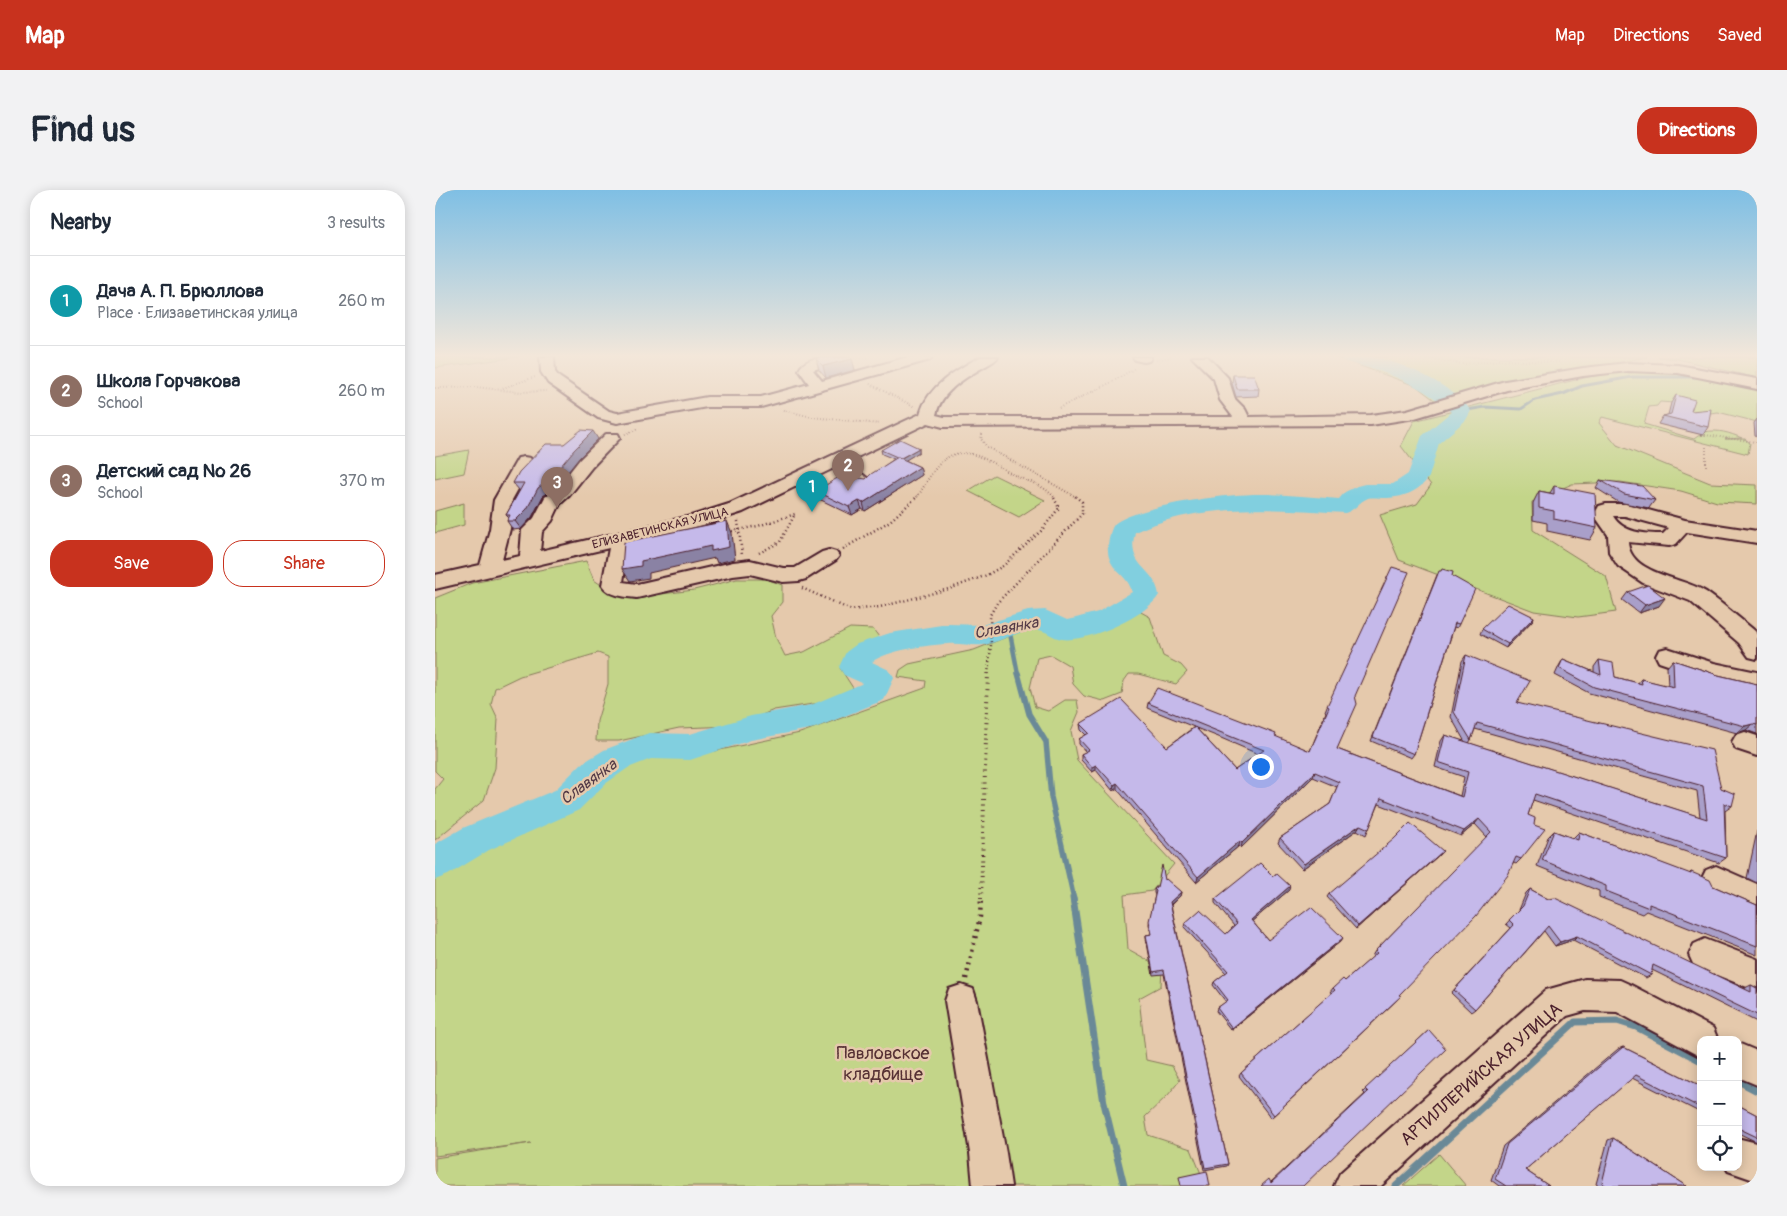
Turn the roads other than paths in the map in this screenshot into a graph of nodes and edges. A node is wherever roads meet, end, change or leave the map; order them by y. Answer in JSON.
{"nodes":[{"id":1,"x":586,"y":403,"type":"edge"},
{"id":2,"x":698,"y":403,"type":"edge"},
{"id":3,"x":931,"y":403,"type":"edge"},
{"id":4,"x":1231,"y":403,"type":"edge"},
{"id":5,"x":1448,"y":403,"type":"edge"},
{"id":6,"x":928,"y":414,"type":"junction"},
{"id":7,"x":1242,"y":422,"type":"junction"},
{"id":8,"x":612,"y":438,"type":"dead end"},
{"id":9,"x":835,"y":461,"type":"junction"},
{"id":10,"x":524,"y":462,"type":"dead end"},
{"id":11,"x":862,"y":481,"type":"edge"},
{"id":12,"x":1684,"y":526,"type":"junction"},
{"id":13,"x":532,"y":530,"type":"junction"},
{"id":14,"x":1619,"y":532,"type":"junction"},
{"id":15,"x":497,"y":536,"type":"junction"},
{"id":16,"x":1757,"y":538,"type":"edge"},
{"id":17,"x":621,"y":539,"type":"junction"},
{"id":18,"x":829,"y":556,"type":"road end"},
{"id":19,"x":530,"y":559,"type":"junction"},
{"id":20,"x":489,"y":568,"type":"junction"},
{"id":21,"x":435,"y":582,"type":"edge"},
{"id":22,"x":1757,"y":651,"type":"edge"},
{"id":23,"x":1667,"y":656,"type":"dead end"},
{"id":24,"x":1757,"y":681,"type":"edge"},
{"id":25,"x":1716,"y":880,"type":"dead end"},
{"id":26,"x":1757,"y":898,"type":"edge"},
{"id":27,"x":1705,"y":955,"type":"dead end"},
{"id":28,"x":1757,"y":975,"type":"edge"},
{"id":29,"x":961,"y":1001,"type":"road end"},
{"id":30,"x":1697,"y":1038,"type":"edge"},
{"id":31,"x":1742,"y":1062,"type":"edge"},
{"id":32,"x":1757,"y":1068,"type":"edge"},
{"id":33,"x":992,"y":1186,"type":"edge"},
{"id":34,"x":1353,"y":1186,"type":"edge"}],
"edges":[{"from":1,"to":2,"type":"street"},
{"from":3,"to":6,"type":"street"},
{"from":4,"to":7,"type":"street"},
{"from":5,"to":7,"type":"street"},
{"from":6,"to":7,"type":"street"},
{"from":6,"to":9,"type":"street","name":"ЕЛИЗАВЕТИНСКАЯ УЛИЦА"},
{"from":8,"to":13,"type":"street"},
{"from":9,"to":11,"type":"street"},
{"from":9,"to":17,"type":"street","name":"ЕЛИЗАВЕТИНСКАЯ УЛИЦА"},
{"from":10,"to":15,"type":"street"},
{"from":12,"to":14,"type":"street"},
{"from":12,"to":14,"type":"street"},
{"from":12,"to":16,"type":"street"},
{"from":13,"to":15,"type":"street"},
{"from":13,"to":19,"type":"street"},
{"from":14,"to":22,"type":"street"},
{"from":15,"to":20,"type":"street"},
{"from":17,"to":18,"type":"street"},
{"from":17,"to":19,"type":"street","name":"ЕЛИЗАВЕТИНСКАЯ УЛИЦА"},
{"from":19,"to":20,"type":"street","name":"ЕЛИЗАВЕТИНСКАЯ УЛИЦА"},
{"from":20,"to":21,"type":"street","name":"ЕЛИЗАВЕТИНСКАЯ УЛИЦА"},
{"from":23,"to":24,"type":"street"},
{"from":25,"to":26,"type":"street"},
{"from":27,"to":28,"type":"street"},
{"from":29,"to":33,"type":"street"},
{"from":30,"to":34,"type":"street","name":"АРТИЛЛЕРИЙСКАЯ УЛИЦА"},
{"from":31,"to":32,"type":"street"}]}
